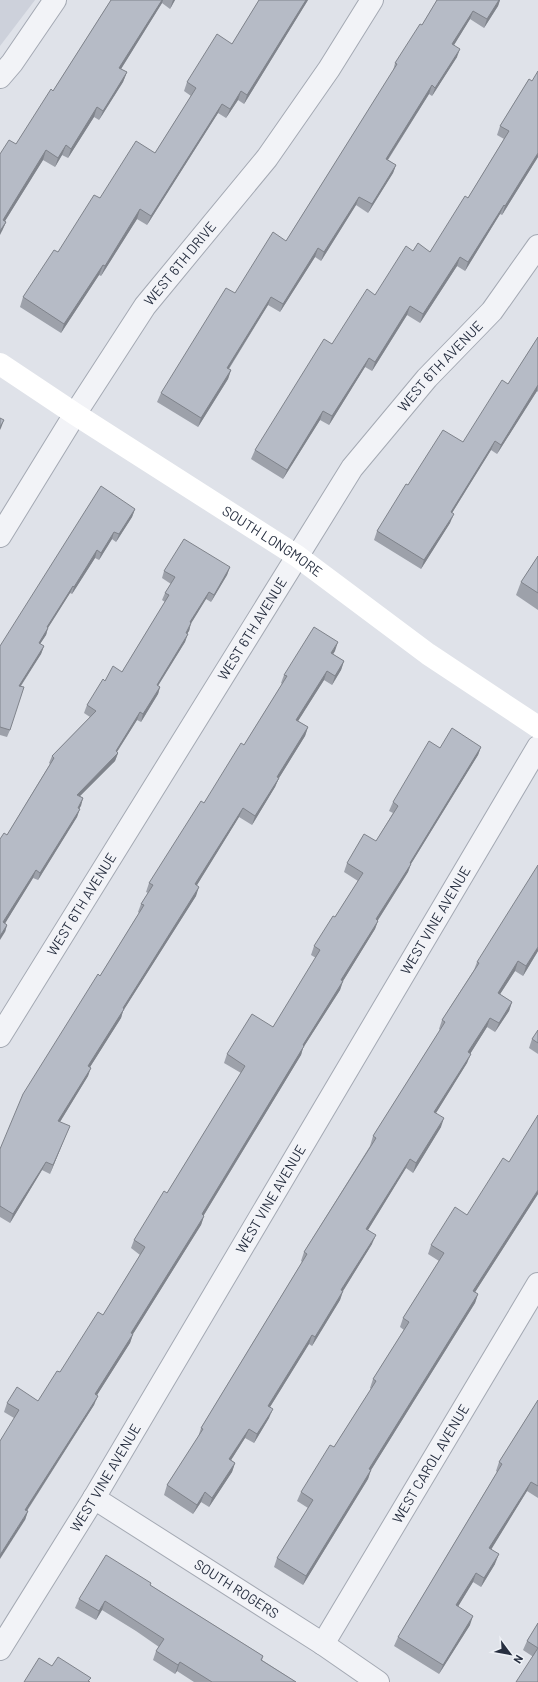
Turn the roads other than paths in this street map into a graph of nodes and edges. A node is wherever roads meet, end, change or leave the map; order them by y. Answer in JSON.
{"nodes":[{"id":1,"x":55,"y":0,"type":"edge"},
{"id":2,"x":372,"y":0,"type":"edge"},
{"id":3,"x":0,"y":77,"type":"edge"},
{"id":4,"x":538,"y":246,"type":"edge"},
{"id":5,"x":0,"y":364,"type":"edge"},
{"id":6,"x":75,"y":414,"type":"junction"},
{"id":7,"x":0,"y":536,"type":"edge"},
{"id":8,"x":297,"y":556,"type":"junction"},
{"id":9,"x":538,"y":727,"type":"edge"},
{"id":10,"x":538,"y":747,"type":"edge"},
{"id":11,"x":0,"y":1036,"type":"edge"},
{"id":12,"x":538,"y":1284,"type":"edge"},
{"id":13,"x":94,"y":1498,"type":"junction"},
{"id":14,"x":323,"y":1644,"type":"junction"},
{"id":15,"x":0,"y":1649,"type":"edge"},
{"id":16,"x":378,"y":1682,"type":"edge"}],
"edges":[{"from":1,"to":3,"type":"street"},
{"from":2,"to":6,"type":"street","name":"WEST 6TH DRIVE"},
{"from":4,"to":8,"type":"street","name":"WEST 6TH AVENUE"},
{"from":5,"to":6,"type":"street","name":"SOUTH LONGMORE"},
{"from":6,"to":7,"type":"street","name":"WEST 6TH DRIVE"},
{"from":6,"to":8,"type":"street","name":"SOUTH LONGMORE"},
{"from":8,"to":9,"type":"street","name":"SOUTH LONGMORE"},
{"from":8,"to":11,"type":"street","name":"WEST 6TH AVENUE"},
{"from":10,"to":13,"type":"street","name":"WEST VINE AVENUE"},
{"from":12,"to":14,"type":"street","name":"WEST CAROL AVENUE"},
{"from":13,"to":14,"type":"street","name":"SOUTH ROGERS"},
{"from":13,"to":15,"type":"street","name":"WEST VINE AVENUE"},
{"from":14,"to":16,"type":"street","name":"SOUTH ROGERS"}]}
